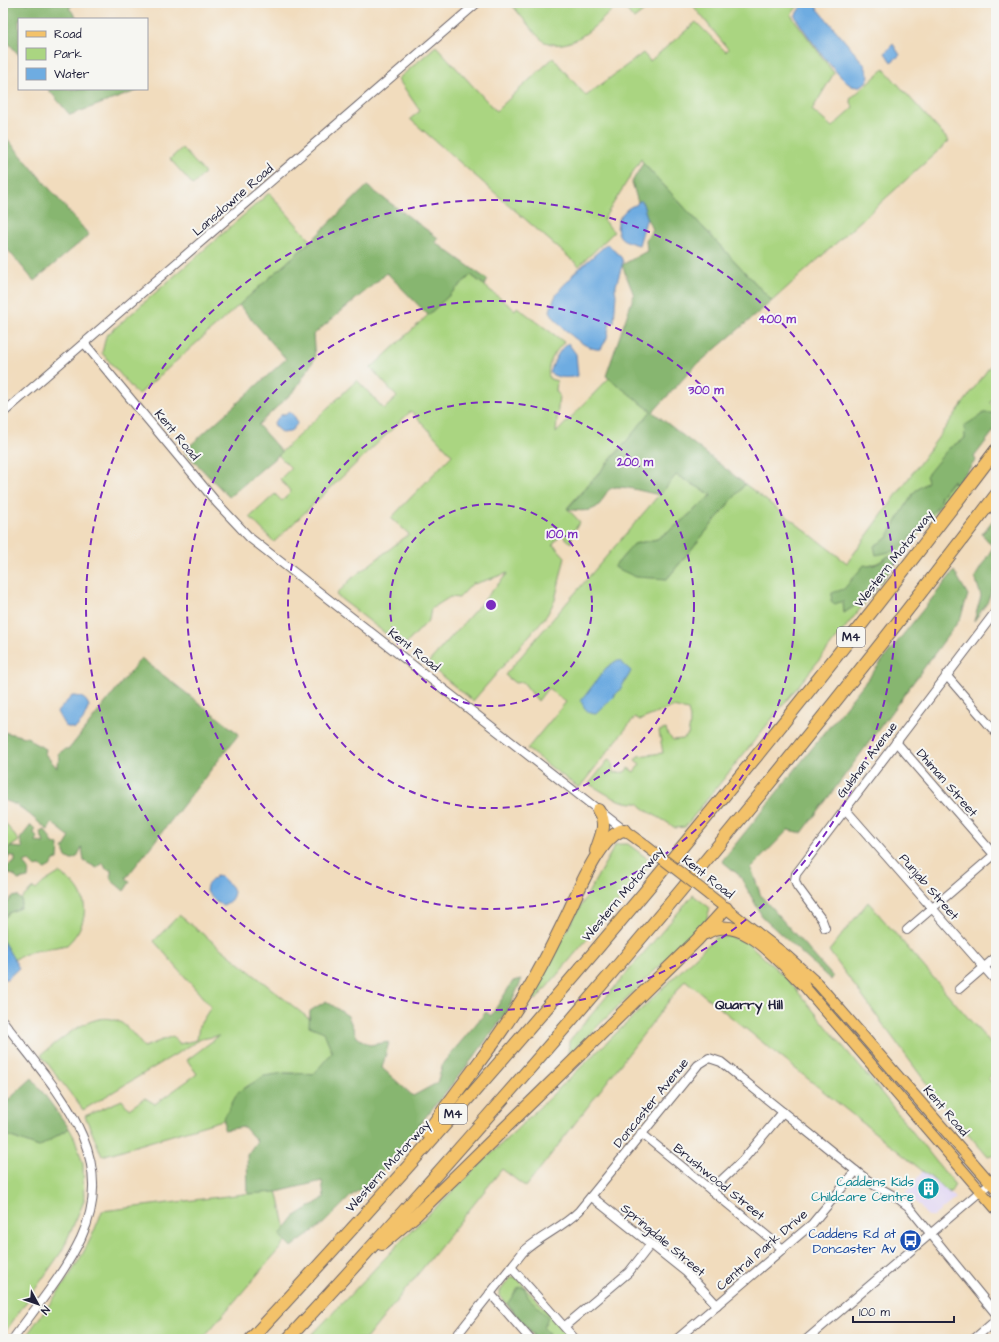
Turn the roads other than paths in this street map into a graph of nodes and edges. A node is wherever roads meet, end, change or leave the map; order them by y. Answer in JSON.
{"nodes":[{"id":1,"x":477,"y":3,"type":"edge"},
{"id":2,"x":85,"y":344,"type":"junction"},
{"id":3,"x":3,"y":413,"type":"edge"},
{"id":4,"x":996,"y":450,"type":"edge"},
{"id":5,"x":996,"y":495,"type":"edge"},
{"id":6,"x":996,"y":611,"type":"edge"},
{"id":7,"x":946,"y":675,"type":"junction"},
{"id":8,"x":996,"y":733,"type":"edge"},
{"id":9,"x":896,"y":742,"type":"junction"},
{"id":10,"x":845,"y":809,"type":"junction"},
{"id":11,"x":598,"y":810,"type":"junction"},
{"id":12,"x":624,"y":830,"type":"junction"},
{"id":13,"x":995,"y":856,"type":"edge"},
{"id":14,"x":590,"y":868,"type":"junction"},
{"id":15,"x":726,"y":908,"type":"junction"},
{"id":16,"x":932,"y":909,"type":"junction"},
{"id":17,"x":825,"y":928,"type":"dead end"},
{"id":18,"x":907,"y":930,"type":"dead end"},
{"id":19,"x":763,"y":937,"type":"junction"},
{"id":20,"x":697,"y":940,"type":"junction"},
{"id":21,"x":996,"y":957,"type":"edge"},
{"id":22,"x":984,"y":968,"type":"junction"},
{"id":23,"x":996,"y":981,"type":"edge"},
{"id":24,"x":803,"y":984,"type":"junction"},
{"id":25,"x":959,"y":989,"type":"dead end"},
{"id":26,"x":3,"y":1021,"type":"edge"},
{"id":27,"x":782,"y":1112,"type":"junction"},
{"id":28,"x":641,"y":1133,"type":"junction"},
{"id":29,"x":856,"y":1171,"type":"junction"},
{"id":30,"x":394,"y":1181,"type":"junction"},
{"id":31,"x":994,"y":1183,"type":"edge"},
{"id":32,"x":711,"y":1190,"type":"junction"},
{"id":33,"x":981,"y":1191,"type":"junction"},
{"id":34,"x":592,"y":1196,"type":"junction"},
{"id":35,"x":996,"y":1209,"type":"edge"},
{"id":36,"x":932,"y":1233,"type":"junction"},
{"id":37,"x":651,"y":1244,"type":"junction"},
{"id":38,"x":783,"y":1249,"type":"junction"},
{"id":39,"x":511,"y":1267,"type":"junction"},
{"id":40,"x":344,"y":1277,"type":"junction"},
{"id":41,"x":490,"y":1293,"type":"junction"},
{"id":42,"x":717,"y":1305,"type":"junction"},
{"id":43,"x":996,"y":1314,"type":"edge"},
{"id":44,"x":996,"y":1320,"type":"edge"},
{"id":45,"x":565,"y":1326,"type":"junction"},
{"id":46,"x":13,"y":1339,"type":"edge"},
{"id":47,"x":251,"y":1339,"type":"edge"},
{"id":48,"x":288,"y":1339,"type":"edge"},
{"id":49,"x":454,"y":1339,"type":"edge"},
{"id":50,"x":530,"y":1339,"type":"edge"},
{"id":51,"x":575,"y":1339,"type":"edge"},
{"id":52,"x":677,"y":1339,"type":"edge"},
{"id":53,"x":807,"y":1339,"type":"edge"},
{"id":54,"x":974,"y":1339,"type":"edge"}],
"edges":[{"from":1,"to":2,"type":"street","name":"Lansdowne Road"},
{"from":2,"to":3,"type":"street","name":"Lansdowne Road"},
{"from":2,"to":11,"type":"street","name":"Kent Road"},
{"from":4,"to":30,"type":"highway","name":"Western Motorway","number":"M4"},
{"from":5,"to":40,"type":"highway","number":"M4"},
{"from":6,"to":7,"type":"street","name":"Gulshan Avenue"},
{"from":7,"to":8,"type":"street"},
{"from":7,"to":9,"type":"street","name":"Gulshan Avenue"},
{"from":9,"to":10,"type":"street","name":"Gulshan Avenue"},
{"from":9,"to":13,"type":"street","name":"Dhiman Street"},
{"from":10,"to":16,"type":"street","name":"Punjab Street"},
{"from":10,"to":17,"type":"street","name":"Gulshan Avenue"},
{"from":11,"to":12,"type":"street","name":"Kent Road"},
{"from":11,"to":14,"type":"highway"},
{"from":12,"to":14,"type":"highway"},
{"from":12,"to":15,"type":"main road","name":"Kent Road","bridge":true},
{"from":13,"to":16,"type":"street"},
{"from":14,"to":30,"type":"highway"},
{"from":15,"to":19,"type":"main road","name":"Kent Road"},
{"from":15,"to":20,"type":"highway"},
{"from":16,"to":18,"type":"street"},
{"from":16,"to":22,"type":"street","name":"Punjab Street"},
{"from":19,"to":24,"type":"main road","name":"Kent Road"},
{"from":19,"to":31,"type":"main road","name":"Kent Road"},
{"from":20,"to":24,"type":"highway"},
{"from":20,"to":40,"type":"highway"},
{"from":21,"to":22,"type":"street"},
{"from":22,"to":23,"type":"street","name":"Punjab Street"},
{"from":22,"to":25,"type":"street"},
{"from":24,"to":33,"type":"main road","name":"Kent Road"},
{"from":26,"to":46,"type":"street"},
{"from":27,"to":28,"type":"street","name":"Doncaster Avenue"},
{"from":27,"to":29,"type":"street","name":"Doncaster Avenue"},
{"from":27,"to":32,"type":"street"},
{"from":28,"to":32,"type":"street","name":"Brushwood Street"},
{"from":28,"to":34,"type":"street","name":"Doncaster Avenue"},
{"from":29,"to":36,"type":"street","name":"Doncaster Avenue"},
{"from":29,"to":38,"type":"street","name":"Central Park Drive"},
{"from":30,"to":47,"type":"highway","name":"Western Motorway","number":"M4"},
{"from":31,"to":33,"type":"street"},
{"from":32,"to":38,"type":"street","name":"Brushwood Street"},
{"from":33,"to":35,"type":"main road","name":"Kent Road"},
{"from":33,"to":36,"type":"street"},
{"from":34,"to":37,"type":"street","name":"Springdale Street"},
{"from":34,"to":39,"type":"street","name":"Doncaster Avenue"},
{"from":36,"to":43,"type":"street","name":"Doncaster Avenue"},
{"from":36,"to":53,"type":"street"},
{"from":37,"to":42,"type":"street","name":"Springdale Street"},
{"from":37,"to":45,"type":"street"},
{"from":38,"to":42,"type":"street","name":"Central Park Drive"},
{"from":39,"to":41,"type":"street","name":"Doncaster Avenue"},
{"from":39,"to":45,"type":"street"},
{"from":40,"to":48,"type":"highway","number":"M4"},
{"from":41,"to":49,"type":"street","name":"Doncaster Avenue"},
{"from":41,"to":50,"type":"street"},
{"from":42,"to":52,"type":"street","name":"Central Park Drive"},
{"from":44,"to":54,"type":"street"},
{"from":45,"to":51,"type":"street"}]}
